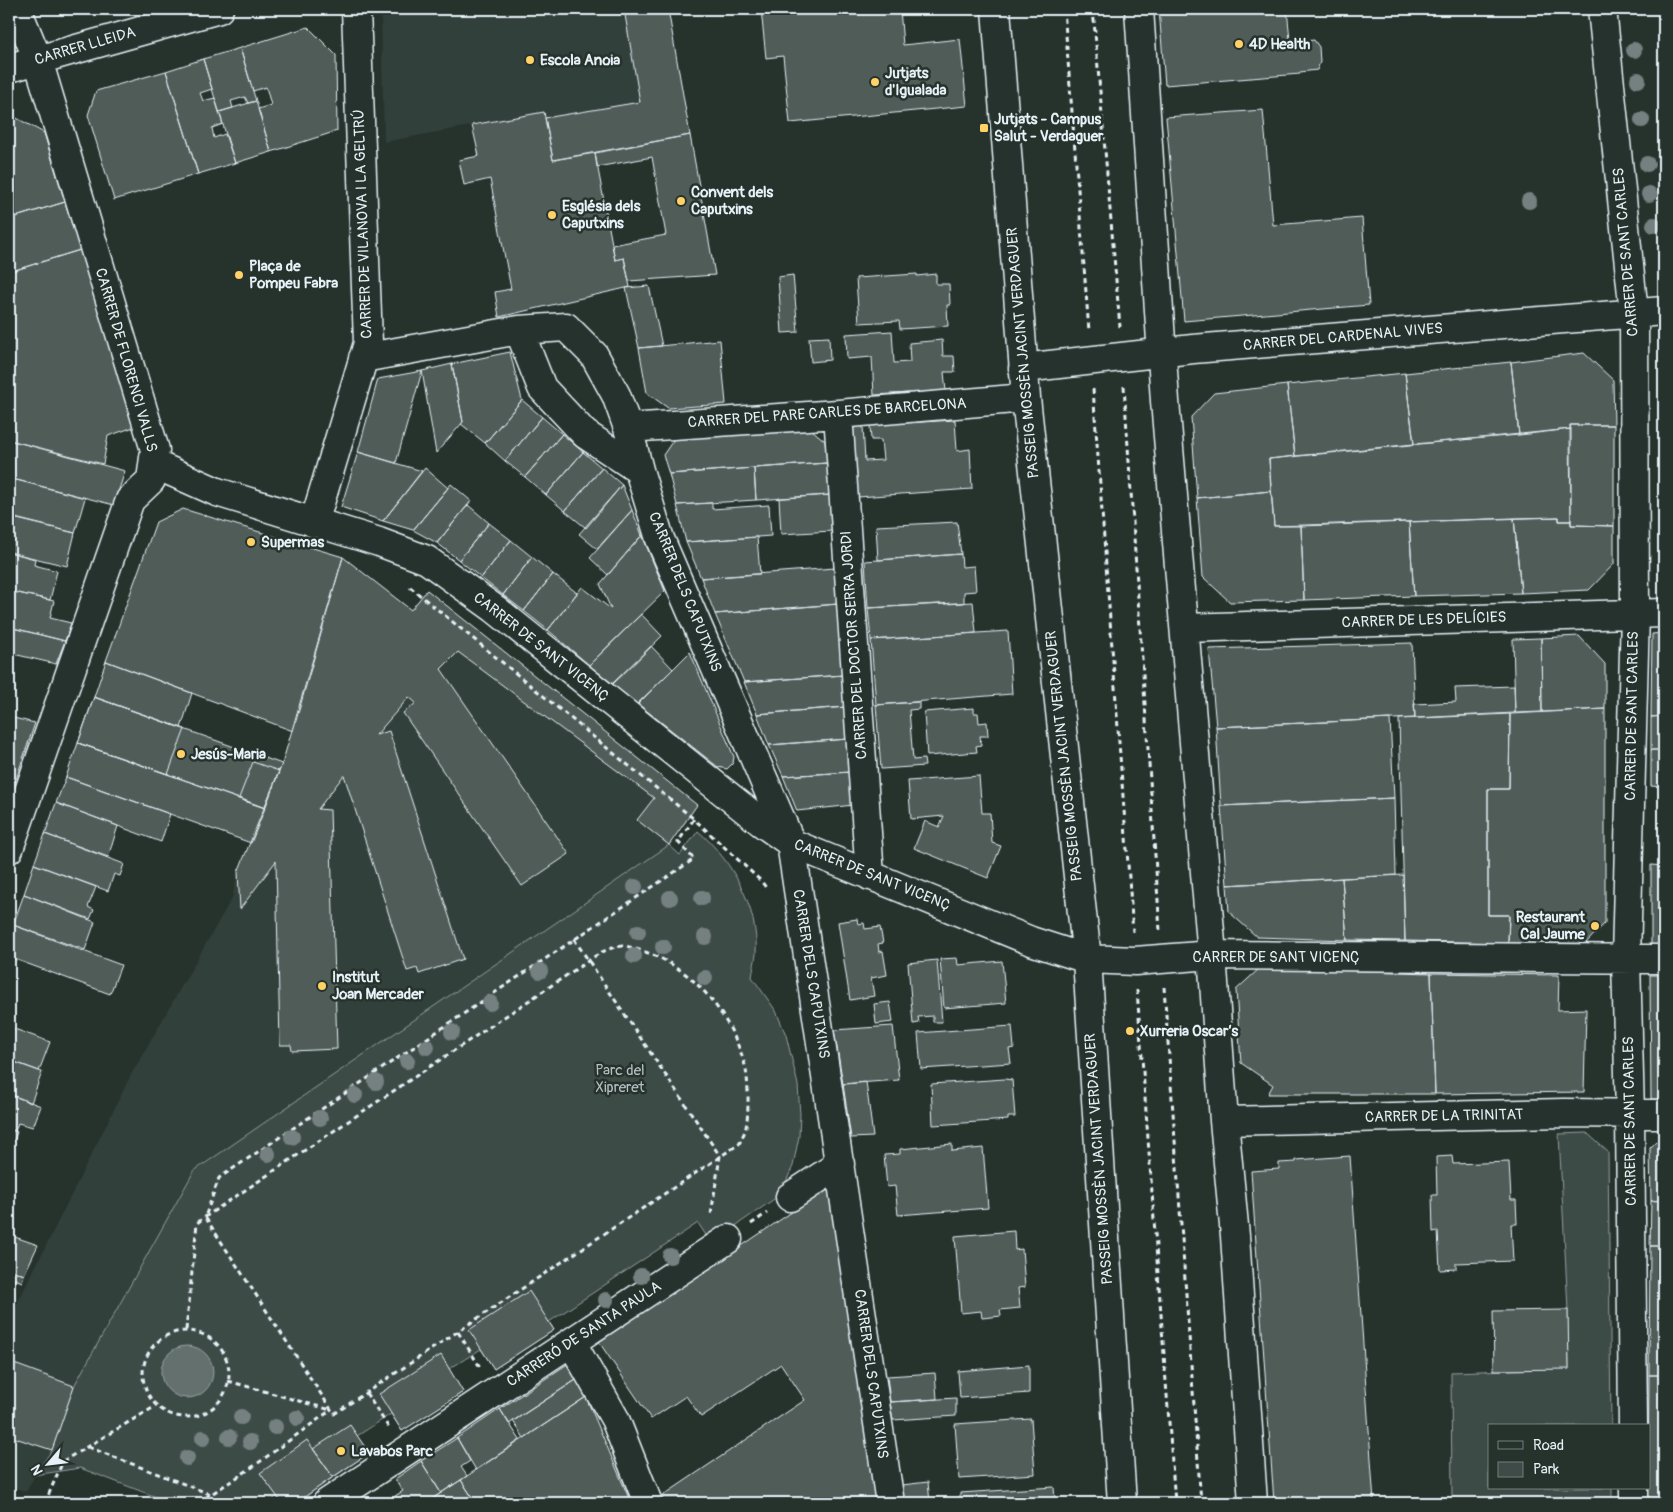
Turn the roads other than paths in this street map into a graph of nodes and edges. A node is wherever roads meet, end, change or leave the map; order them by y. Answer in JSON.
{"nodes":[{"id":1,"x":17,"y":9,"type":"edge"},
{"id":2,"x":219,"y":9,"type":"edge"},
{"id":3,"x":356,"y":9,"type":"edge"},
{"id":4,"x":996,"y":9,"type":"edge"},
{"id":5,"x":1140,"y":9,"type":"edge"},
{"id":6,"x":1602,"y":9,"type":"edge"},
{"id":7,"x":38,"y":60,"type":"junction"},
{"id":8,"x":9,"y":68,"type":"edge"},
{"id":9,"x":1664,"y":311,"type":"edge"},
{"id":10,"x":1634,"y":313,"type":"junction"},
{"id":11,"x":519,"y":330,"type":"junction"},
{"id":12,"x":1162,"y":353,"type":"junction"},
{"id":13,"x":364,"y":358,"type":"junction"},
{"id":14,"x":1023,"y":368,"type":"junction"},
{"id":15,"x":1026,"y":398,"type":"junction"},
{"id":16,"x":838,"y":414,"type":"junction"},
{"id":17,"x":628,"y":428,"type":"junction"},
{"id":18,"x":154,"y":464,"type":"junction"},
{"id":19,"x":638,"y":470,"type":"junction"},
{"id":20,"x":314,"y":523,"type":"junction"},
{"id":21,"x":1664,"y":613,"type":"edge"},
{"id":22,"x":1634,"y":614,"type":"junction"},
{"id":23,"x":1185,"y":628,"type":"junction"},
{"id":24,"x":10,"y":842,"type":"edge"},
{"id":25,"x":791,"y":843,"type":"junction"},
{"id":26,"x":870,"y":876,"type":"junction"},
{"id":27,"x":1212,"y":956,"type":"junction"},
{"id":28,"x":1087,"y":959,"type":"junction"},
{"id":29,"x":1626,"y":959,"type":"junction"},
{"id":30,"x":1664,"y":960,"type":"edge"},
{"id":31,"x":1630,"y":1114,"type":"junction"},
{"id":32,"x":1664,"y":1114,"type":"edge"},
{"id":33,"x":1224,"y":1121,"type":"junction"},
{"id":34,"x":840,"y":1164,"type":"junction"},
{"id":35,"x":790,"y":1198,"type":"road end"},
{"id":36,"x":728,"y":1239,"type":"road end"},
{"id":37,"x":572,"y":1343,"type":"junction"},
{"id":38,"x":1634,"y":1424,"type":"edge"},
{"id":39,"x":1634,"y":1490,"type":"edge"},
{"id":40,"x":327,"y":1503,"type":"edge"},
{"id":41,"x":648,"y":1503,"type":"edge"},
{"id":42,"x":890,"y":1503,"type":"edge"},
{"id":43,"x":1122,"y":1503,"type":"edge"},
{"id":44,"x":1253,"y":1503,"type":"edge"},
{"id":45,"x":1634,"y":1503,"type":"edge"}],
"edges":[{"from":1,"to":7,"type":"street","name":"CARRER DE FLORENCI VALLS"},
{"from":2,"to":7,"type":"street","name":"CARRER LLEIDA"},
{"from":3,"to":13,"type":"street","name":"CARRER DE VILANOVA I LA GELTRÚ"},
{"from":4,"to":14,"type":"street","name":"PASSEIG MOSSÈN JACINT VERDAGUER"},
{"from":5,"to":12,"type":"street"},
{"from":6,"to":10,"type":"street","name":"CARRER DE SANT CARLES"},
{"from":7,"to":8,"type":"street","name":"CARRER LLEIDA"},
{"from":7,"to":18,"type":"street","name":"CARRER DE FLORENCI VALLS"},
{"from":9,"to":10,"type":"street","name":"CARRER DEL CARDENAL VIVES"},
{"from":10,"to":12,"type":"street","name":"CARRER DEL CARDENAL VIVES"},
{"from":10,"to":22,"type":"street","name":"CARRER DE SANT CARLES"},
{"from":11,"to":13,"type":"street","name":"CARRER DELS CAPUTXINS"},
{"from":11,"to":17,"type":"street","name":"CARRER DELS CAPUTXINS"},
{"from":11,"to":19,"type":"street"},
{"from":12,"to":14,"type":"street","name":"CARRER DEL CARDENAL VIVES"},
{"from":12,"to":23,"type":"street"},
{"from":13,"to":20,"type":"street","name":"CARRER DE VILANOVA I LA GELTRÚ"},
{"from":14,"to":15,"type":"street","name":"PASSEIG MOSSÈN JACINT VERDAGUER"},
{"from":15,"to":16,"type":"street","name":"CARRER DEL PARE CARLES DE BARCELONA"},
{"from":15,"to":28,"type":"street","name":"PASSEIG MOSSÈN JACINT VERDAGUER"},
{"from":16,"to":17,"type":"street","name":"CARRER DEL PARE CARLES DE BARCELONA"},
{"from":16,"to":26,"type":"street","name":"CARRER DEL DOCTOR SERRA JORDI"},
{"from":17,"to":19,"type":"street","name":"CARRER DELS CAPUTXINS"},
{"from":18,"to":20,"type":"street","name":"CARRER DE SANT VICENÇ"},
{"from":18,"to":24,"type":"street","name":"CARRER DE FLORENCI VALLS"},
{"from":19,"to":25,"type":"street","name":"CARRER DELS CAPUTXINS"},
{"from":20,"to":25,"type":"street","name":"CARRER DE SANT VICENÇ"},
{"from":21,"to":22,"type":"street","name":"CARRER DE LES DELÍCIES"},
{"from":22,"to":23,"type":"street","name":"CARRER DE LES DELÍCIES"},
{"from":22,"to":29,"type":"street","name":"CARRER DE SANT CARLES"},
{"from":23,"to":27,"type":"street"},
{"from":25,"to":26,"type":"street","name":"CARRER DE SANT VICENÇ"},
{"from":25,"to":34,"type":"street","name":"CARRER DELS CAPUTXINS"},
{"from":26,"to":28,"type":"street","name":"CARRER DE SANT VICENÇ"},
{"from":27,"to":28,"type":"street","name":"CARRER DE SANT VICENÇ"},
{"from":27,"to":29,"type":"street","name":"CARRER DE SANT VICENÇ"},
{"from":27,"to":33,"type":"street"},
{"from":28,"to":43,"type":"street","name":"PASSEIG MOSSÈN JACINT VERDAGUER"},
{"from":29,"to":30,"type":"street","name":"CARRER DE SANT VICENÇ"},
{"from":29,"to":31,"type":"street","name":"CARRER DE SANT CARLES"},
{"from":31,"to":32,"type":"street","name":"CARRER DE LA TRINITAT"},
{"from":31,"to":33,"type":"street","name":"CARRER DE LA TRINITAT"},
{"from":31,"to":38,"type":"street","name":"CARRER DE SANT CARLES"},
{"from":33,"to":44,"type":"street"},
{"from":34,"to":35,"type":"street"},
{"from":34,"to":42,"type":"street","name":"CARRER DELS CAPUTXINS"},
{"from":36,"to":37,"type":"street","name":"CARRERÓ DE SANTA PAULA"},
{"from":37,"to":40,"type":"street","name":"CARRERÓ DE SANTA PAULA"},
{"from":37,"to":41,"type":"street"},
{"from":39,"to":45,"type":"street"}]}
